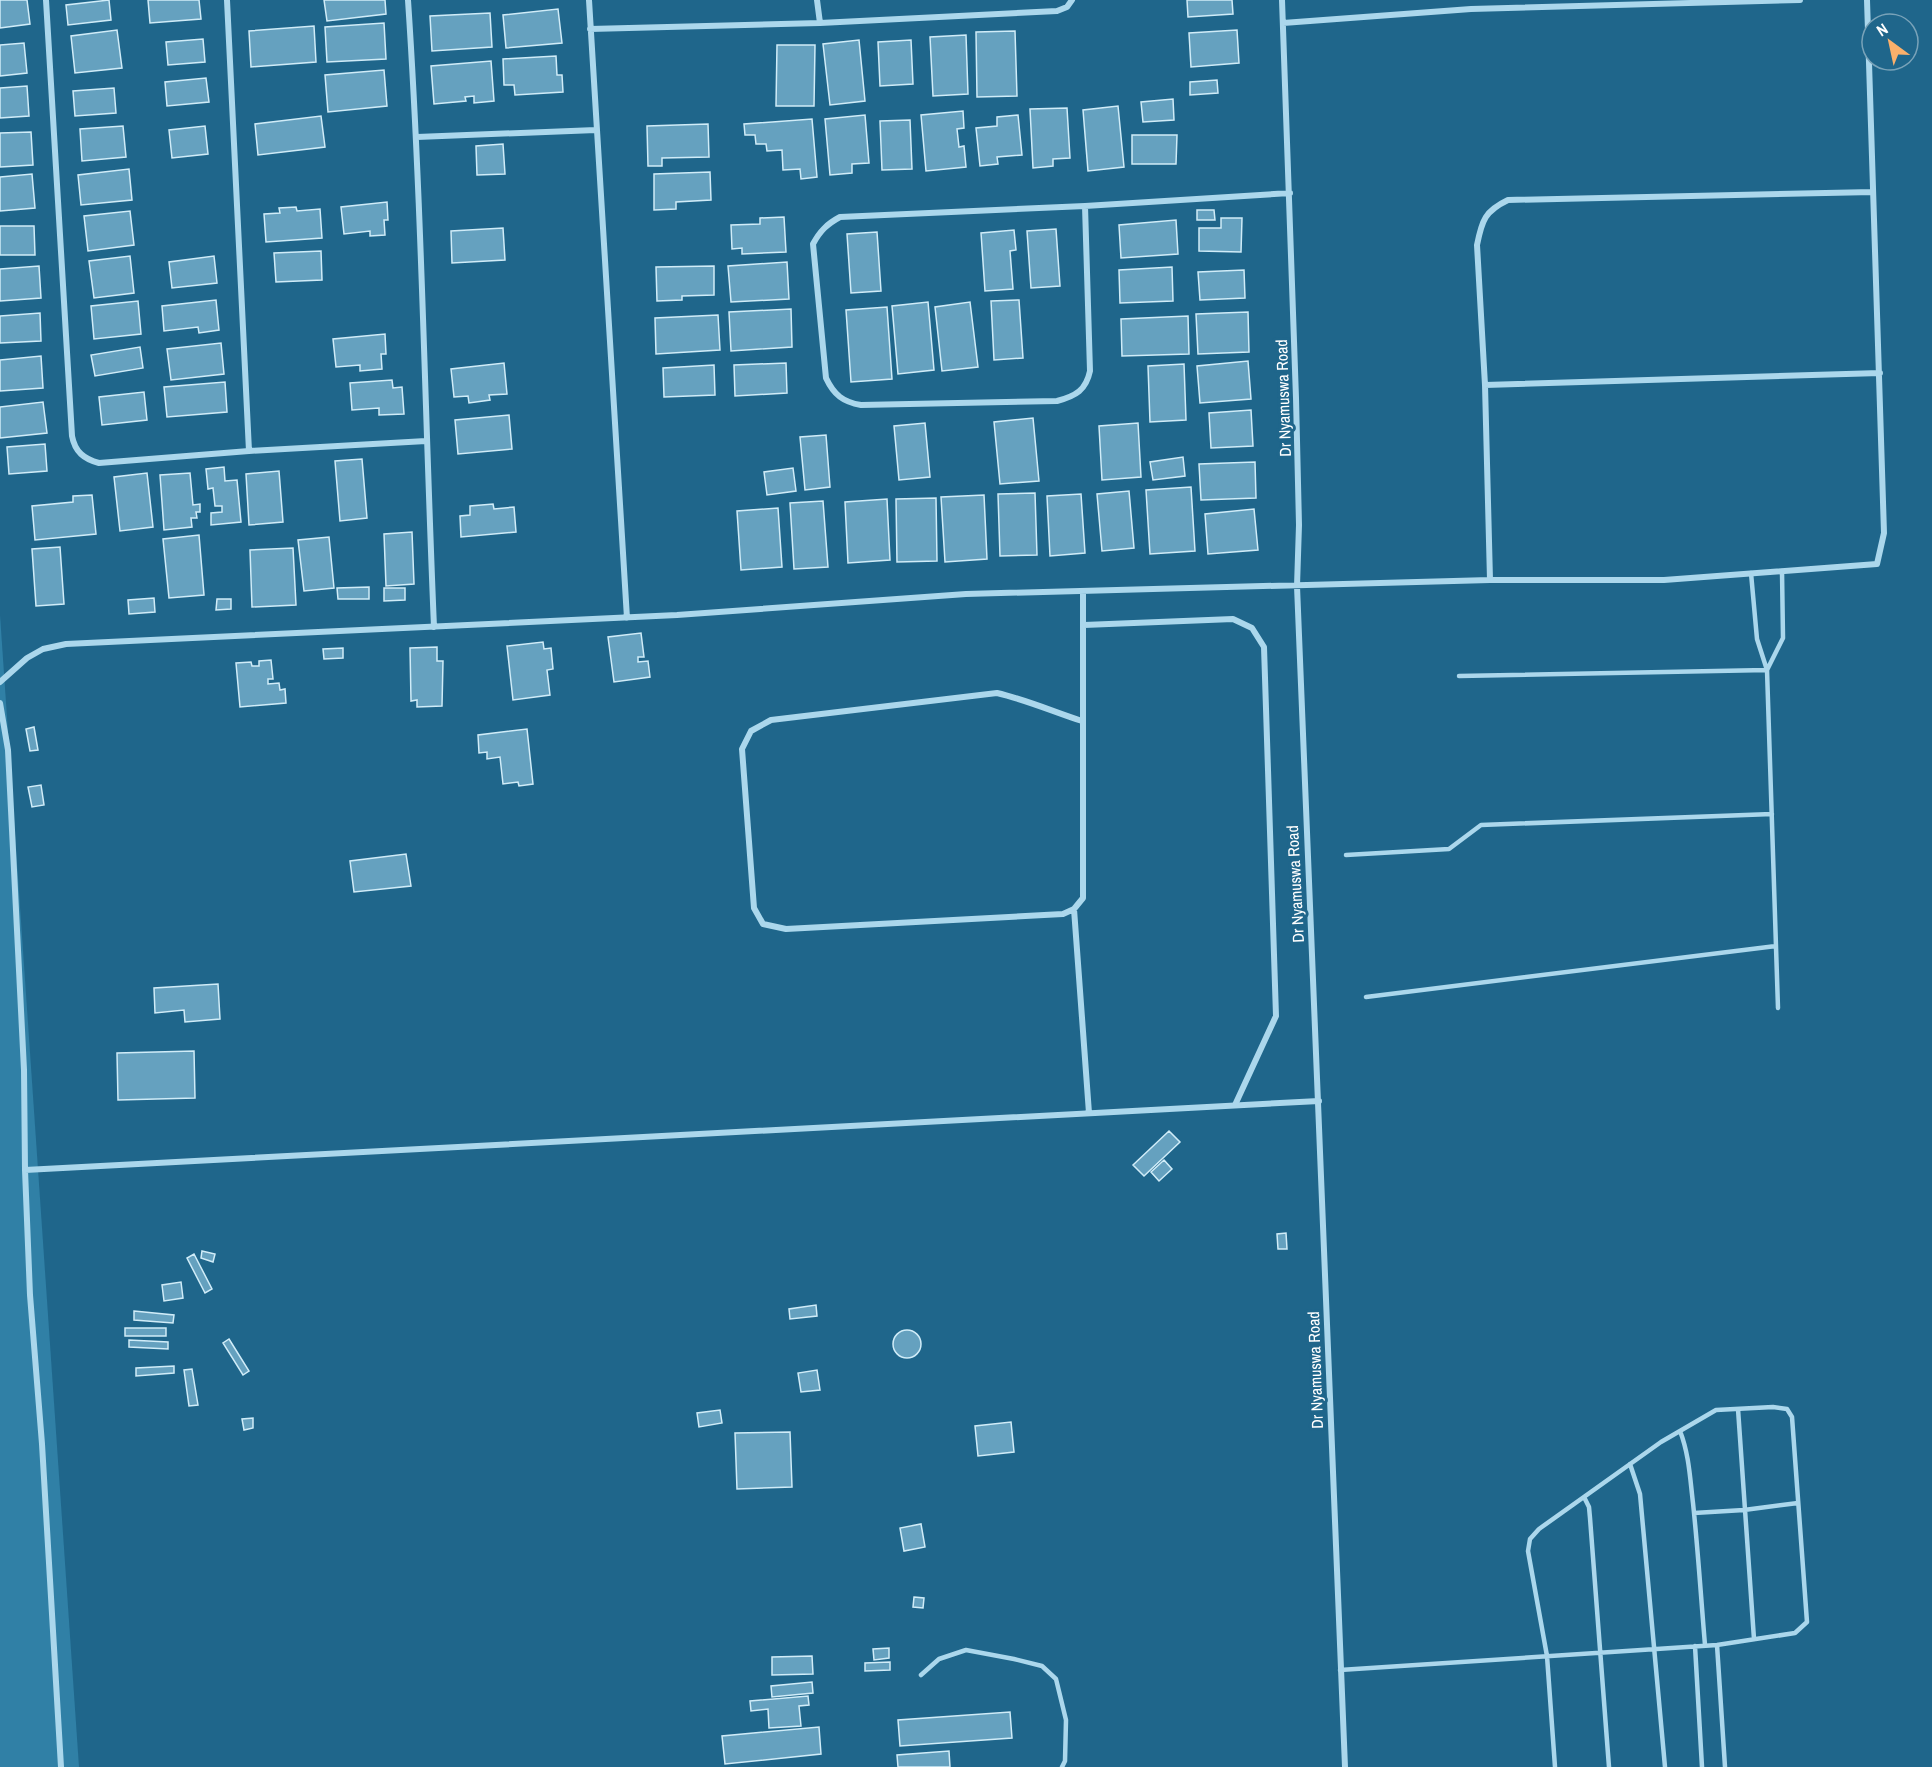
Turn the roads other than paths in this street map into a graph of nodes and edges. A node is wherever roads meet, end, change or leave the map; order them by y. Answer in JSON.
{"nodes":[{"id":1,"x":46,"y":0,"type":"edge"},
{"id":2,"x":227,"y":0,"type":"edge"},
{"id":3,"x":408,"y":0,"type":"edge"},
{"id":4,"x":589,"y":0,"type":"edge"},
{"id":5,"x":818,"y":0,"type":"edge"},
{"id":6,"x":1072,"y":0,"type":"edge"},
{"id":7,"x":1282,"y":0,"type":"edge"},
{"id":8,"x":1470,"y":0,"type":"edge"},
{"id":9,"x":1800,"y":0,"type":"edge"},
{"id":10,"x":1867,"y":0,"type":"edge"},
{"id":11,"x":1471,"y":9,"type":"junction"},
{"id":12,"x":820,"y":23,"type":"junction"},
{"id":13,"x":1283,"y":23,"type":"junction"},
{"id":14,"x":590,"y":29,"type":"junction"},
{"id":15,"x":596,"y":130,"type":"junction"},
{"id":16,"x":417,"y":137,"type":"junction"},
{"id":17,"x":1873,"y":192,"type":"junction"},
{"id":18,"x":1290,"y":193,"type":"junction"},
{"id":19,"x":1085,"y":206,"type":"junction"},
{"id":20,"x":1880,"y":373,"type":"junction"},
{"id":21,"x":1485,"y":385,"type":"junction"},
{"id":22,"x":426,"y":441,"type":"junction"},
{"id":23,"x":249,"y":451,"type":"junction"},
{"id":24,"x":1782,"y":571,"type":"junction"},
{"id":25,"x":1751,"y":573,"type":"junction"},
{"id":26,"x":1490,"y":580,"type":"junction"},
{"id":27,"x":1297,"y":586,"type":"junction"},
{"id":28,"x":1083,"y":591,"type":"junction"},
{"id":29,"x":627,"y":618,"type":"junction"},
{"id":30,"x":1084,"y":625,"type":"junction"},
{"id":31,"x":434,"y":627,"type":"junction"},
{"id":32,"x":1767,"y":670,"type":"junction"},
{"id":33,"x":1459,"y":676,"type":"dead end"},
{"id":34,"x":0,"y":682,"type":"edge"},
{"id":35,"x":0,"y":703,"type":"edge"},
{"id":36,"x":1082,"y":721,"type":"junction"},
{"id":37,"x":1772,"y":814,"type":"junction"},
{"id":38,"x":1346,"y":855,"type":"dead end"},
{"id":39,"x":1074,"y":909,"type":"junction"},
{"id":40,"x":1776,"y":946,"type":"junction"},
{"id":41,"x":1366,"y":997,"type":"dead end"},
{"id":42,"x":1778,"y":1008,"type":"dead end"},
{"id":43,"x":1319,"y":1101,"type":"junction"},
{"id":44,"x":1235,"y":1105,"type":"junction"},
{"id":45,"x":1089,"y":1113,"type":"junction"},
{"id":46,"x":25,"y":1170,"type":"junction"},
{"id":47,"x":1738,"y":1409,"type":"junction"},
{"id":48,"x":1680,"y":1431,"type":"junction"},
{"id":49,"x":1630,"y":1464,"type":"junction"},
{"id":50,"x":1584,"y":1497,"type":"junction"},
{"id":51,"x":1798,"y":1503,"type":"junction"},
{"id":52,"x":1744,"y":1510,"type":"junction"},
{"id":53,"x":1694,"y":1513,"type":"junction"},
{"id":54,"x":1754,"y":1639,"type":"junction"},
{"id":55,"x":1717,"y":1645,"type":"junction"},
{"id":56,"x":1695,"y":1646,"type":"junction"},
{"id":57,"x":1705,"y":1646,"type":"junction"},
{"id":58,"x":1653,"y":1649,"type":"junction"},
{"id":59,"x":1600,"y":1652,"type":"junction"},
{"id":60,"x":1547,"y":1656,"type":"junction"},
{"id":61,"x":1340,"y":1670,"type":"junction"},
{"id":62,"x":921,"y":1675,"type":"dead end"},
{"id":63,"x":60,"y":1767,"type":"edge"},
{"id":64,"x":1062,"y":1767,"type":"edge"},
{"id":65,"x":1345,"y":1767,"type":"edge"},
{"id":66,"x":1555,"y":1767,"type":"edge"},
{"id":67,"x":1609,"y":1767,"type":"edge"},
{"id":68,"x":1665,"y":1767,"type":"edge"},
{"id":69,"x":1702,"y":1767,"type":"edge"},
{"id":70,"x":1725,"y":1767,"type":"edge"}],
"edges":[{"from":1,"to":23,"type":"street"},
{"from":2,"to":23,"type":"street"},
{"from":3,"to":16,"type":"street"},
{"from":4,"to":14,"type":"street"},
{"from":5,"to":12,"type":"street"},
{"from":6,"to":12,"type":"street"},
{"from":7,"to":13,"type":"street","name":"Dr Nyamuswa Road"},
{"from":8,"to":11,"type":"street"},
{"from":9,"to":11,"type":"street"},
{"from":10,"to":17,"type":"street"},
{"from":11,"to":13,"type":"street"},
{"from":12,"to":14,"type":"street"},
{"from":13,"to":18,"type":"street","name":"Dr Nyamuswa Road"},
{"from":14,"to":15,"type":"street"},
{"from":15,"to":16,"type":"street"},
{"from":15,"to":29,"type":"street"},
{"from":16,"to":22,"type":"street"},
{"from":17,"to":20,"type":"street"},
{"from":17,"to":21,"type":"street"},
{"from":18,"to":19,"type":"street"},
{"from":18,"to":27,"type":"street","name":"Dr Nyamuswa Road"},
{"from":19,"to":19,"type":"street"},
{"from":20,"to":21,"type":"street"},
{"from":20,"to":24,"type":"street"},
{"from":21,"to":26,"type":"street"},
{"from":22,"to":23,"type":"street"},
{"from":22,"to":31,"type":"street"},
{"from":24,"to":25,"type":"street"},
{"from":24,"to":32,"type":"lane"},
{"from":25,"to":26,"type":"street"},
{"from":25,"to":32,"type":"lane"},
{"from":26,"to":27,"type":"street"},
{"from":27,"to":28,"type":"street"},
{"from":27,"to":43,"type":"street","name":"Dr Nyamuswa Road"},
{"from":28,"to":29,"type":"street"},
{"from":28,"to":30,"type":"street"},
{"from":29,"to":31,"type":"street"},
{"from":30,"to":36,"type":"street"},
{"from":30,"to":44,"type":"street"},
{"from":31,"to":34,"type":"street"},
{"from":32,"to":33,"type":"lane"},
{"from":32,"to":37,"type":"lane"},
{"from":35,"to":46,"type":"street"},
{"from":36,"to":39,"type":"street"},
{"from":36,"to":39,"type":"street"},
{"from":37,"to":38,"type":"lane"},
{"from":37,"to":40,"type":"lane"},
{"from":39,"to":45,"type":"street"},
{"from":40,"to":41,"type":"lane"},
{"from":40,"to":42,"type":"lane"},
{"from":43,"to":44,"type":"street"},
{"from":43,"to":61,"type":"street","name":"Dr Nyamuswa Road"},
{"from":44,"to":45,"type":"street"},
{"from":45,"to":46,"type":"street"},
{"from":46,"to":63,"type":"street"},
{"from":47,"to":48,"type":"lane"},
{"from":47,"to":51,"type":"lane"},
{"from":47,"to":52,"type":"lane"},
{"from":48,"to":49,"type":"lane"},
{"from":48,"to":53,"type":"lane"},
{"from":49,"to":50,"type":"lane"},
{"from":49,"to":58,"type":"lane"},
{"from":50,"to":59,"type":"lane"},
{"from":50,"to":60,"type":"lane"},
{"from":51,"to":52,"type":"lane"},
{"from":51,"to":54,"type":"lane"},
{"from":52,"to":53,"type":"lane"},
{"from":52,"to":54,"type":"lane"},
{"from":53,"to":57,"type":"lane"},
{"from":54,"to":55,"type":"lane"},
{"from":55,"to":57,"type":"lane"},
{"from":55,"to":70,"type":"lane"},
{"from":56,"to":57,"type":"lane"},
{"from":56,"to":58,"type":"lane"},
{"from":56,"to":69,"type":"lane"},
{"from":58,"to":59,"type":"lane"},
{"from":58,"to":68,"type":"lane"},
{"from":59,"to":60,"type":"lane"},
{"from":59,"to":67,"type":"lane"},
{"from":60,"to":61,"type":"lane"},
{"from":60,"to":66,"type":"lane"},
{"from":61,"to":65,"type":"street","name":"Dr Nyamuswa Road"},
{"from":62,"to":64,"type":"lane"}]}
